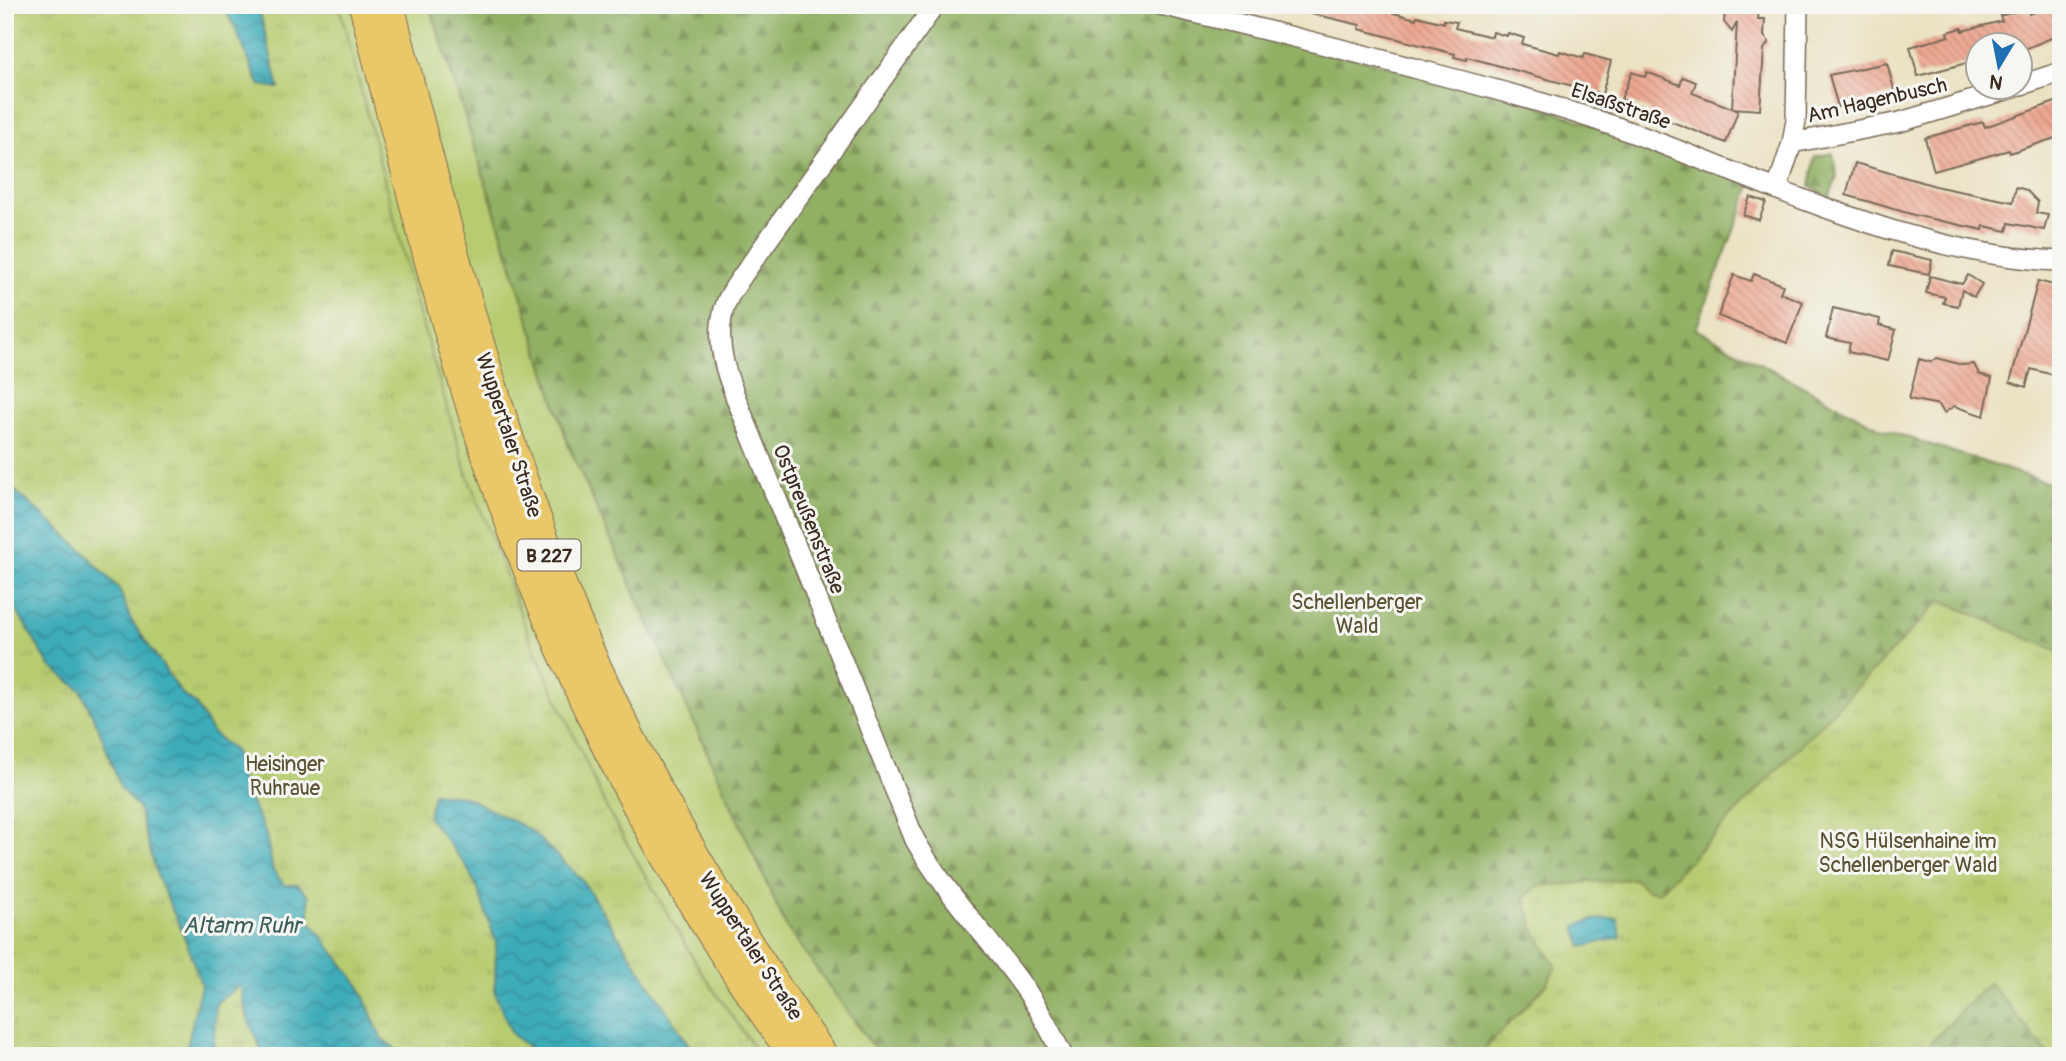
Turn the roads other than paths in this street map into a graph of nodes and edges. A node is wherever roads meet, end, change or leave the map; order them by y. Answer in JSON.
{"nodes":[{"id":1,"x":364,"y":5,"type":"edge"},
{"id":2,"x":389,"y":5,"type":"edge"},
{"id":3,"x":935,"y":5,"type":"edge"},
{"id":4,"x":1161,"y":5,"type":"edge"},
{"id":5,"x":1798,"y":5,"type":"edge"},
{"id":6,"x":2061,"y":72,"type":"edge"},
{"id":7,"x":2035,"y":80,"type":"edge"},
{"id":8,"x":1966,"y":102,"type":"edge"},
{"id":9,"x":1792,"y":144,"type":"junction"},
{"id":10,"x":1777,"y":190,"type":"junction"},
{"id":11,"x":2061,"y":261,"type":"edge"},
{"id":12,"x":795,"y":1056,"type":"edge"},
{"id":13,"x":823,"y":1056,"type":"edge"},
{"id":14,"x":1063,"y":1056,"type":"edge"}],
"edges":[{"from":1,"to":12,"type":"main road","name":"Wuppertaler Straße","number":"B 227"},
{"from":2,"to":13,"type":"main road","name":"Wuppertaler Straße","number":"B 227"},
{"from":3,"to":14,"type":"street","name":"Ostpreußenstraße"},
{"from":4,"to":10,"type":"street","name":"Elsaßstraße"},
{"from":5,"to":9,"type":"street"},
{"from":6,"to":7,"type":"street"},
{"from":8,"to":9,"type":"street","name":"Am Hagenbusch"},
{"from":9,"to":10,"type":"street"},
{"from":10,"to":11,"type":"street","name":"Elsaßstraße"}]}
